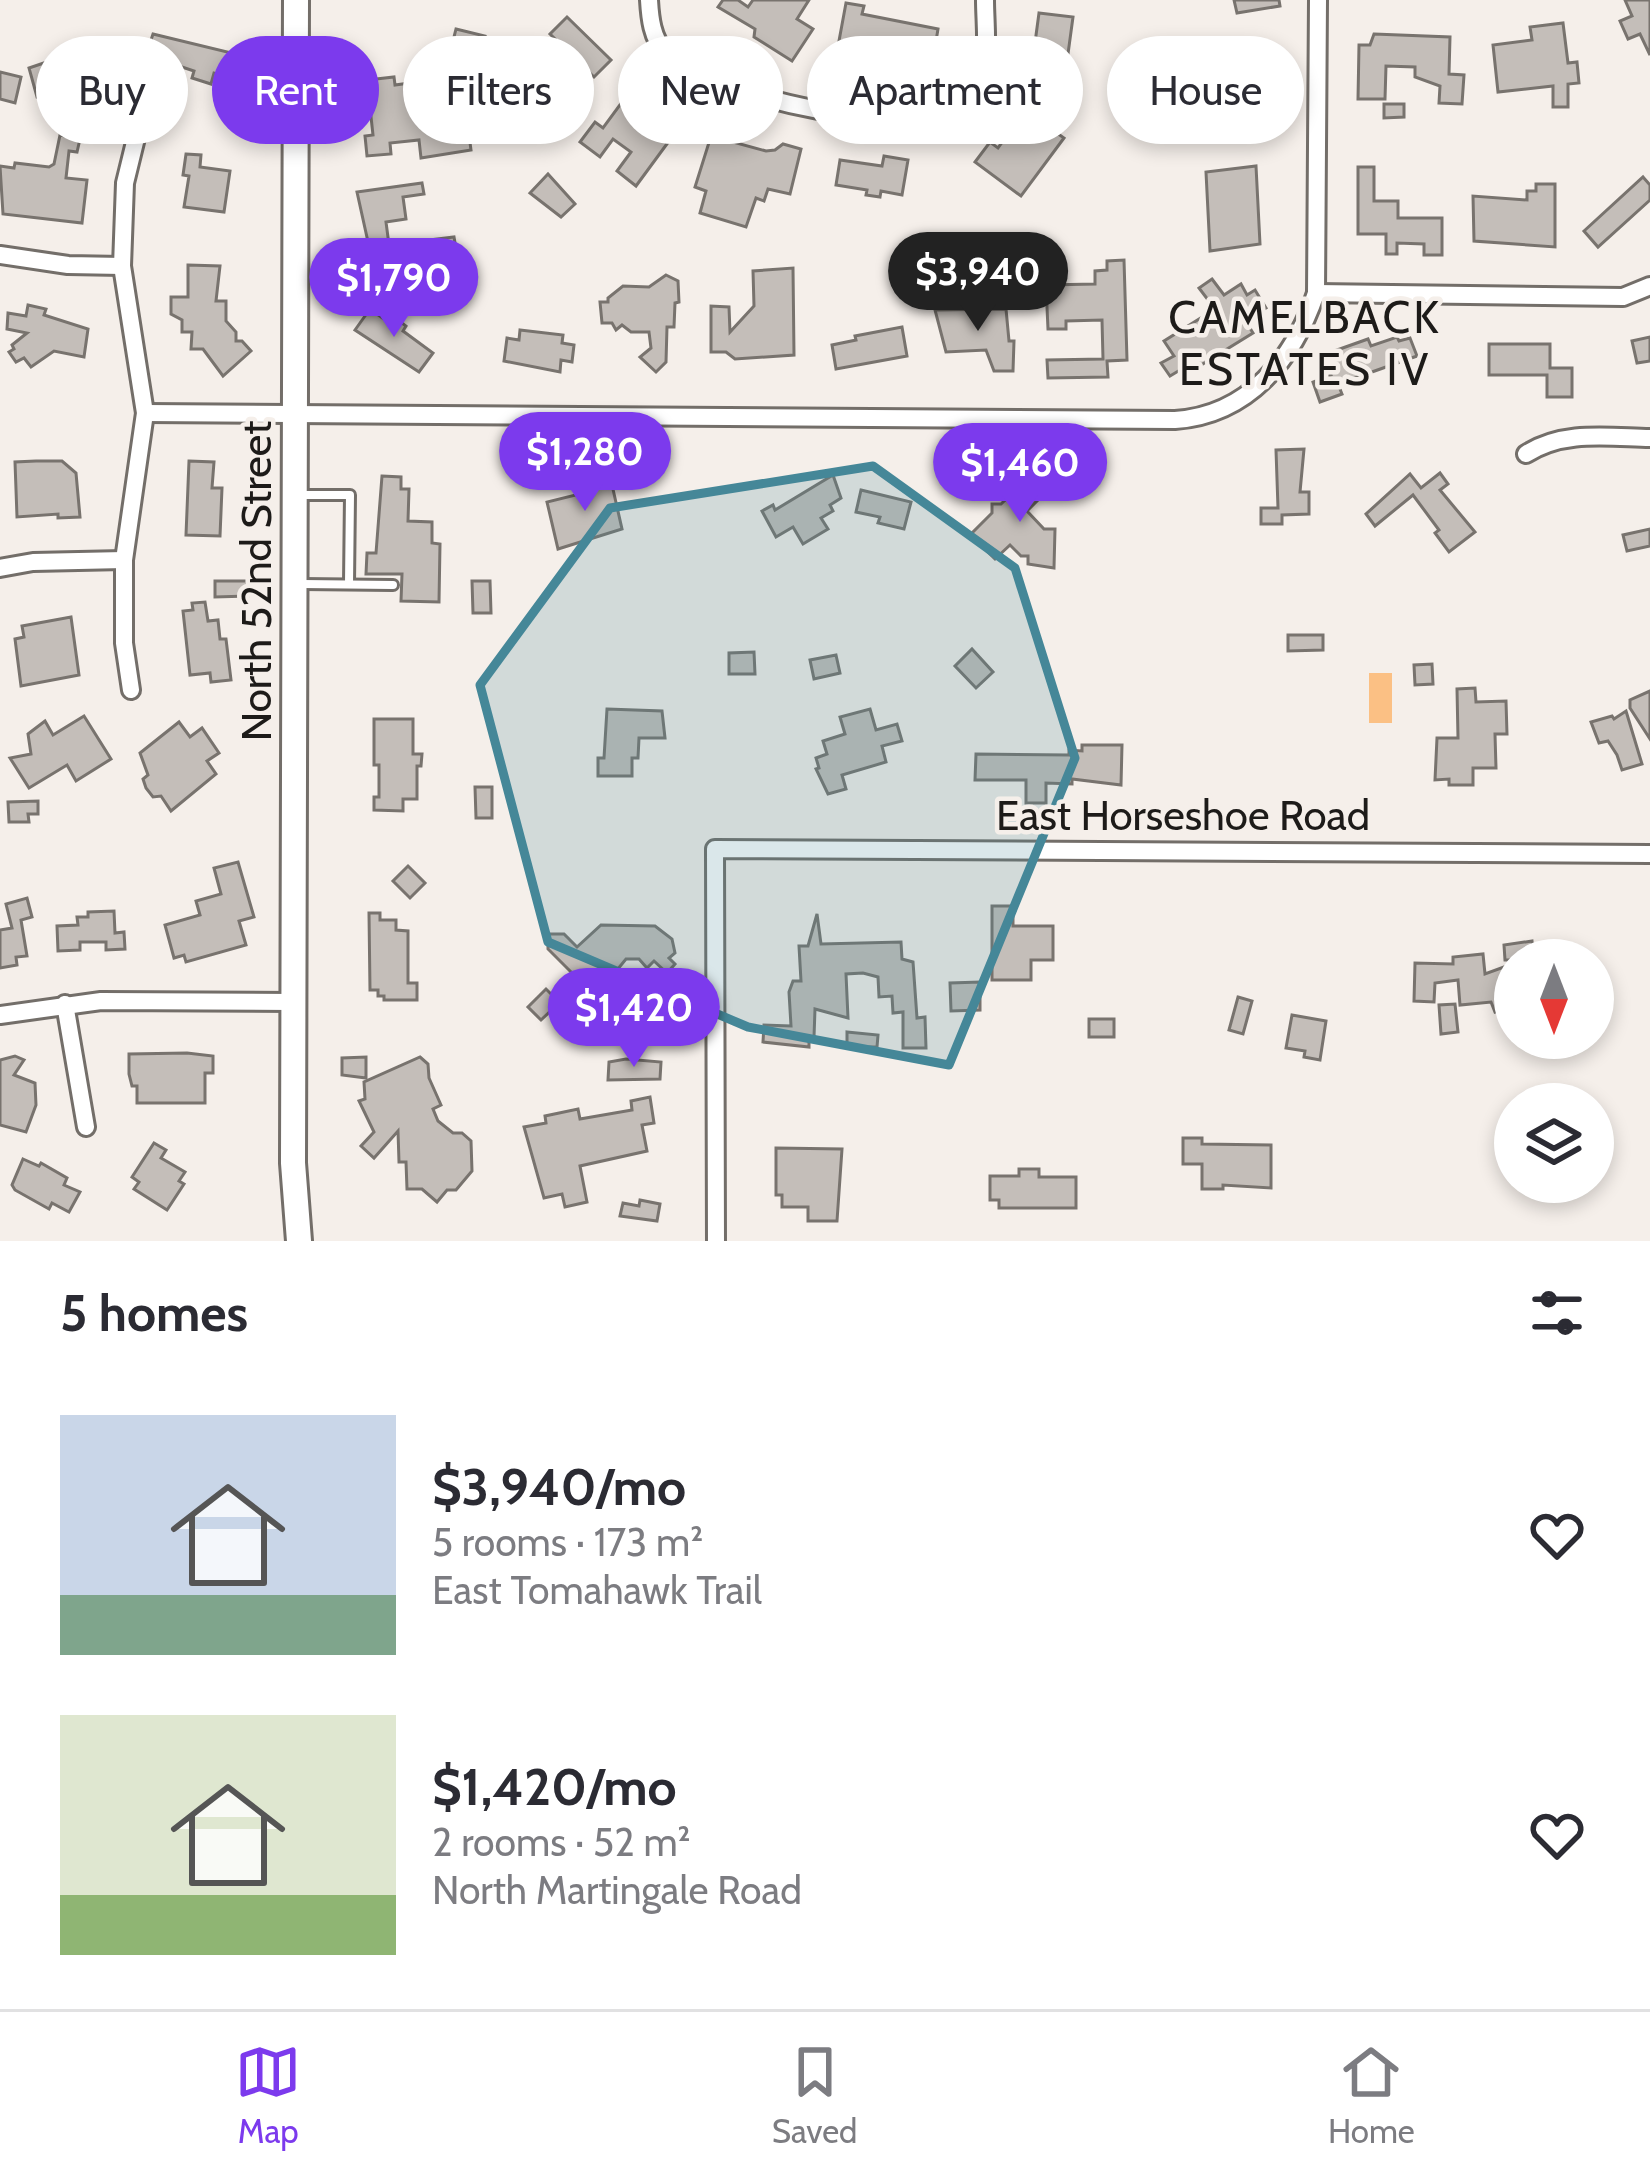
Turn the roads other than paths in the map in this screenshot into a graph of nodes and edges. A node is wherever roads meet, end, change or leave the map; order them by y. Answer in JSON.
{"nodes":[{"id":1,"x":296,"y":0,"type":"edge"},
{"id":2,"x":649,"y":0,"type":"edge"},
{"id":3,"x":985,"y":0,"type":"edge"},
{"id":4,"x":1318,"y":0,"type":"edge"},
{"id":5,"x":135,"y":144,"type":"edge"},
{"id":6,"x":0,"y":255,"type":"edge"},
{"id":7,"x":122,"y":266,"type":"junction"},
{"id":8,"x":1650,"y":286,"type":"edge"},
{"id":9,"x":1316,"y":293,"type":"junction"},
{"id":10,"x":146,"y":412,"type":"junction"},
{"id":11,"x":294,"y":412,"type":"junction"},
{"id":12,"x":1650,"y":438,"type":"edge"},
{"id":13,"x":1526,"y":454,"type":"dead end"},
{"id":14,"x":294,"y":495,"type":"junction"},
{"id":15,"x":124,"y":560,"type":"junction"},
{"id":16,"x":0,"y":568,"type":"edge"},
{"id":17,"x":294,"y":584,"type":"junction"},
{"id":18,"x":349,"y":584,"type":"junction"},
{"id":19,"x":393,"y":585,"type":"dead end"},
{"id":20,"x":131,"y":690,"type":"dead end"},
{"id":21,"x":1650,"y":854,"type":"edge"},
{"id":22,"x":293,"y":1002,"type":"junction"},
{"id":23,"x":65,"y":1004,"type":"junction"},
{"id":24,"x":0,"y":1015,"type":"edge"},
{"id":25,"x":86,"y":1127,"type":"dead end"},
{"id":26,"x":293,"y":1162,"type":"junction"},
{"id":27,"x":286,"y":1241,"type":"edge"},
{"id":28,"x":299,"y":1241,"type":"edge"},
{"id":29,"x":716,"y":1241,"type":"edge"}],
"edges":[{"from":1,"to":11,"type":"street","name":"North 52nd Street"},
{"from":2,"to":3,"type":"street"},
{"from":4,"to":9,"type":"street"},
{"from":5,"to":7,"type":"street"},
{"from":6,"to":7,"type":"street"},
{"from":7,"to":10,"type":"street"},
{"from":8,"to":9,"type":"street"},
{"from":9,"to":11,"type":"street"},
{"from":10,"to":11,"type":"street"},
{"from":10,"to":15,"type":"street"},
{"from":11,"to":14,"type":"street","name":"North 52nd Street"},
{"from":12,"to":13,"type":"street"},
{"from":14,"to":17,"type":"street","name":"North 52nd Street"},
{"from":14,"to":18,"type":"lane"},
{"from":15,"to":16,"type":"street"},
{"from":15,"to":20,"type":"street"},
{"from":17,"to":18,"type":"lane"},
{"from":17,"to":22,"type":"street","name":"North 52nd Street"},
{"from":18,"to":19,"type":"lane"},
{"from":21,"to":29,"type":"street","name":"East Horseshoe Road"},
{"from":22,"to":23,"type":"street"},
{"from":22,"to":26,"type":"street","name":"North 52nd Street"},
{"from":23,"to":24,"type":"street"},
{"from":23,"to":25,"type":"street"},
{"from":26,"to":27,"type":"street","name":"North 52nd Street"},
{"from":26,"to":28,"type":"street","name":"North 52nd Street"}]}
